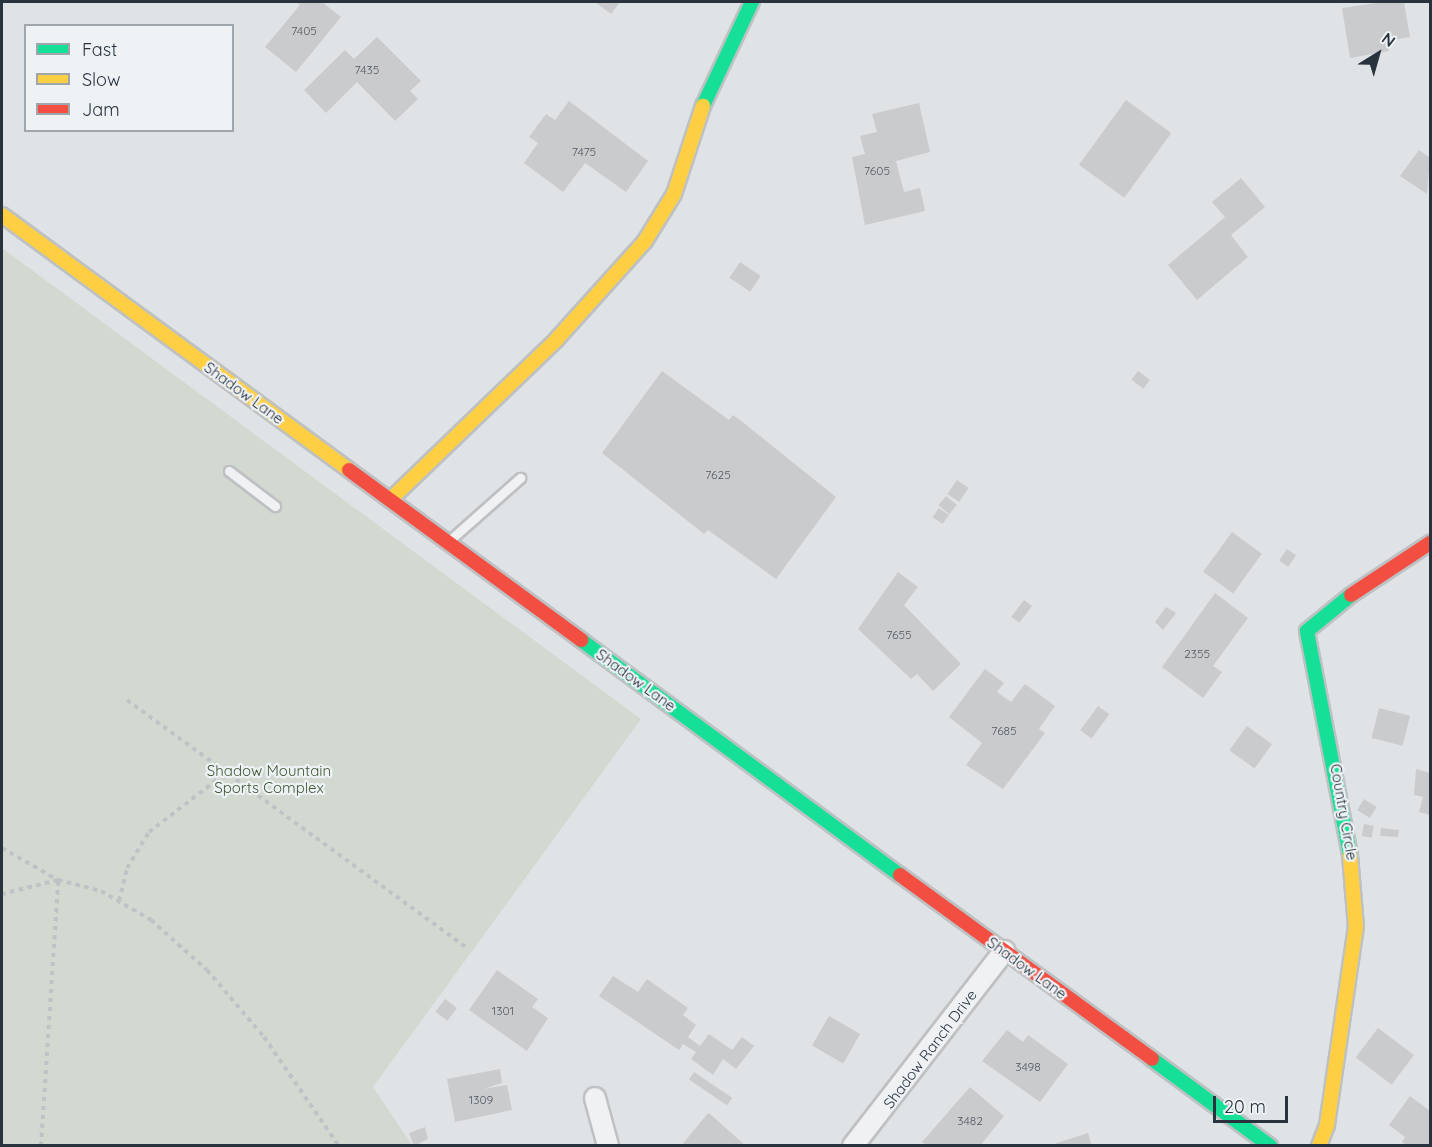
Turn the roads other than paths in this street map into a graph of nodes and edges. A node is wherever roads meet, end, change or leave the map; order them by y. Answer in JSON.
{"nodes":[{"id":1,"x":752,"y":2,"type":"edge"},
{"id":2,"x":2,"y":215,"type":"edge"},
{"id":3,"x":229,"y":471,"type":"dead end"},
{"id":4,"x":520,"y":478,"type":"dead end"},
{"id":5,"x":390,"y":500,"type":"junction"},
{"id":6,"x":275,"y":506,"type":"dead end"},
{"id":7,"x":448,"y":543,"type":"junction"},
{"id":8,"x":1431,"y":543,"type":"edge"},
{"id":9,"x":1004,"y":951,"type":"junction"},
{"id":10,"x":595,"y":1098,"type":"dead end"},
{"id":11,"x":608,"y":1146,"type":"edge"},
{"id":12,"x":853,"y":1146,"type":"edge"},
{"id":13,"x":1270,"y":1146,"type":"edge"},
{"id":14,"x":1319,"y":1146,"type":"edge"}],
"edges":[{"from":1,"to":5,"type":"street"},
{"from":2,"to":5,"type":"street","name":"Shadow Lane"},
{"from":3,"to":6,"type":"lane"},
{"from":4,"to":7,"type":"lane"},
{"from":5,"to":7,"type":"street","name":"Shadow Lane"},
{"from":7,"to":9,"type":"street","name":"Shadow Lane"},
{"from":8,"to":14,"type":"street","name":"Country Circle"},
{"from":9,"to":12,"type":"street","name":"Shadow Ranch Drive"},
{"from":9,"to":13,"type":"street","name":"Shadow Lane"},
{"from":10,"to":11,"type":"street"}]}
